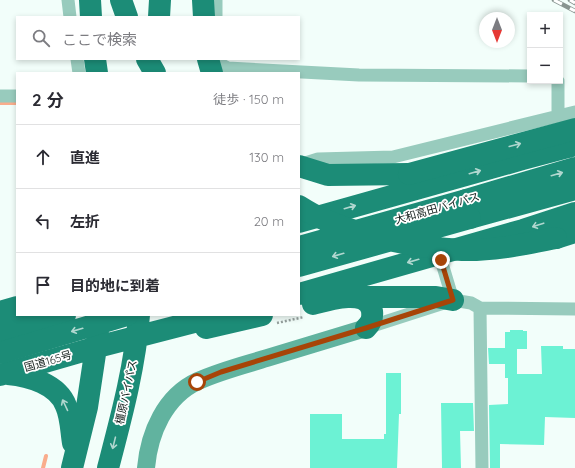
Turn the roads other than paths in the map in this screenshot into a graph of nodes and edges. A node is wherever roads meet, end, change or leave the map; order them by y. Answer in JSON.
{"nodes":[{"id":1,"x":68,"y":0,"type":"edge"},
{"id":2,"x":90,"y":0,"type":"edge"},
{"id":3,"x":121,"y":0,"type":"edge"},
{"id":4,"x":160,"y":0,"type":"edge"},
{"id":5,"x":204,"y":0,"type":"edge"},
{"id":6,"x":216,"y":0,"type":"edge"},
{"id":7,"x":70,"y":16,"type":"edge"},
{"id":8,"x":91,"y":16,"type":"edge"},
{"id":9,"x":127,"y":16,"type":"edge"},
{"id":10,"x":159,"y":16,"type":"edge"},
{"id":11,"x":204,"y":16,"type":"edge"},
{"id":12,"x":216,"y":16,"type":"edge"},
{"id":13,"x":77,"y":60,"type":"edge"},
{"id":14,"x":95,"y":60,"type":"edge"},
{"id":15,"x":148,"y":60,"type":"edge"},
{"id":16,"x":155,"y":60,"type":"edge"},
{"id":17,"x":209,"y":60,"type":"edge"},
{"id":18,"x":219,"y":60,"type":"edge"},
{"id":19,"x":223,"y":71,"type":"edge"},
{"id":20,"x":79,"y":72,"type":"edge"},
{"id":21,"x":97,"y":72,"type":"edge"},
{"id":22,"x":154,"y":72,"type":"edge"},
{"id":23,"x":154,"y":72,"type":"edge"},
{"id":24,"x":259,"y":72,"type":"edge"},
{"id":25,"x":300,"y":73,"type":"edge"},
{"id":26,"x":527,"y":76,"type":"edge"},
{"id":27,"x":558,"y":84,"type":"edge"},
{"id":28,"x":0,"y":96,"type":"edge"},
{"id":29,"x":16,"y":96,"type":"edge"},
{"id":30,"x":575,"y":112,"type":"edge"},
{"id":31,"x":558,"y":116,"type":"junction"},
{"id":32,"x":575,"y":129,"type":"edge"},
{"id":33,"x":575,"y":145,"type":"edge"},
{"id":34,"x":408,"y":154,"type":"junction"},
{"id":35,"x":300,"y":165,"type":"edge"},
{"id":36,"x":300,"y":165,"type":"edge"},
{"id":37,"x":575,"y":168,"type":"edge"},
{"id":38,"x":416,"y":181,"type":"dead end"},
{"id":39,"x":575,"y":189,"type":"edge"},
{"id":40,"x":300,"y":207,"type":"edge"},
{"id":41,"x":468,"y":209,"type":"junction"},
{"id":42,"x":575,"y":213,"type":"edge"},
{"id":43,"x":300,"y":222,"type":"edge"},
{"id":44,"x":575,"y":232,"type":"edge"},
{"id":45,"x":300,"y":248,"type":"edge"},
{"id":46,"x":441,"y":260,"type":"dead end"},
{"id":47,"x":300,"y":266,"type":"edge"},
{"id":48,"x":300,"y":279,"type":"edge"},
{"id":49,"x":357,"y":287,"type":"junction"},
{"id":50,"x":300,"y":294,"type":"edge"},
{"id":51,"x":453,"y":300,"type":"junction"},
{"id":52,"x":16,"y":307,"type":"edge"},
{"id":53,"x":300,"y":307,"type":"edge"},
{"id":54,"x":480,"y":308,"type":"junction"},
{"id":55,"x":575,"y":309,"type":"edge"},
{"id":56,"x":0,"y":312,"type":"edge"},
{"id":57,"x":62,"y":316,"type":"edge"},
{"id":58,"x":100,"y":316,"type":"edge"},
{"id":59,"x":124,"y":316,"type":"edge"},
{"id":60,"x":139,"y":316,"type":"edge"},
{"id":61,"x":217,"y":316,"type":"edge"},
{"id":62,"x":258,"y":316,"type":"edge"},
{"id":63,"x":366,"y":328,"type":"junction"},
{"id":64,"x":0,"y":334,"type":"edge"},
{"id":65,"x":137,"y":337,"type":"junction"},
{"id":66,"x":97,"y":347,"type":"junction"},
{"id":67,"x":0,"y":353,"type":"edge"},
{"id":68,"x":2,"y":374,"type":"edge"},
{"id":69,"x":73,"y":462,"type":"edge"},
{"id":70,"x":108,"y":468,"type":"edge"},
{"id":71,"x":146,"y":468,"type":"edge"},
{"id":72,"x":482,"y":468,"type":"edge"}],
"edges":[{"from":1,"to":7,"type":"street"},
{"from":2,"to":8,"type":"highway"},
{"from":3,"to":9,"type":"highway"},
{"from":4,"to":10,"type":"highway"},
{"from":5,"to":11,"type":"highway"},
{"from":6,"to":12,"type":"street"},
{"from":13,"to":20,"type":"street"},
{"from":14,"to":21,"type":"highway"},
{"from":15,"to":22,"type":"highway","bridge":true},
{"from":16,"to":23,"type":"highway"},
{"from":17,"to":19,"type":"highway"},
{"from":18,"to":19,"type":"street"},
{"from":19,"to":24,"type":"street"},
{"from":25,"to":26,"type":"street"},
{"from":27,"to":31,"type":"street"},
{"from":28,"to":29,"type":"street"},
{"from":30,"to":31,"type":"street"},
{"from":31,"to":34,"type":"street"},
{"from":36,"to":32,"type":"highway","one_way":true,"bridge":true},
{"from":43,"to":33,"type":"highway","one_way":true},
{"from":34,"to":35,"type":"street"},
{"from":34,"to":38,"type":"street"},
{"from":41,"to":37,"type":"highway","name":"大和高田バイパス","one_way":true},
{"from":39,"to":41,"type":"highway","name":"大和高田バイパス"},
{"from":40,"to":44,"type":"highway","bridge":true},
{"from":41,"to":45,"type":"highway","name":"大和高田バイパス","bridge":true},
{"from":41,"to":47,"type":"highway","name":"大和高田バイパス","one_way":true,"bridge":true},
{"from":42,"to":49,"type":"highway","one_way":true},
{"from":46,"to":51,"type":"street"},
{"from":48,"to":49,"type":"highway"},
{"from":49,"to":50,"type":"highway"},
{"from":49,"to":51,"type":"highway"},
{"from":49,"to":53,"type":"highway"},
{"from":49,"to":63,"type":"highway"},
{"from":51,"to":54,"type":"street"},
{"from":51,"to":63,"type":"street"},
{"from":52,"to":56,"type":"highway"},
{"from":54,"to":55,"type":"street"},
{"from":54,"to":72,"type":"street"},
{"from":57,"to":64,"type":"highway"},
{"from":58,"to":66,"type":"highway"},
{"from":59,"to":67,"type":"highway","one_way":true,"bridge":true},
{"from":60,"to":65,"type":"highway","name":"橿原バイパス"},
{"from":61,"to":65,"type":"highway"},
{"from":62,"to":65,"type":"highway"},
{"from":63,"to":71,"type":"street"},
{"from":65,"to":66,"type":"highway","name":"国道165号"},
{"from":65,"to":70,"type":"highway","name":"橿原バイパス","one_way":true},
{"from":66,"to":68,"type":"highway","name":"国道165号"},
{"from":66,"to":69,"type":"highway"},
{"from":69,"to":68,"type":"highway","one_way":true}]}
